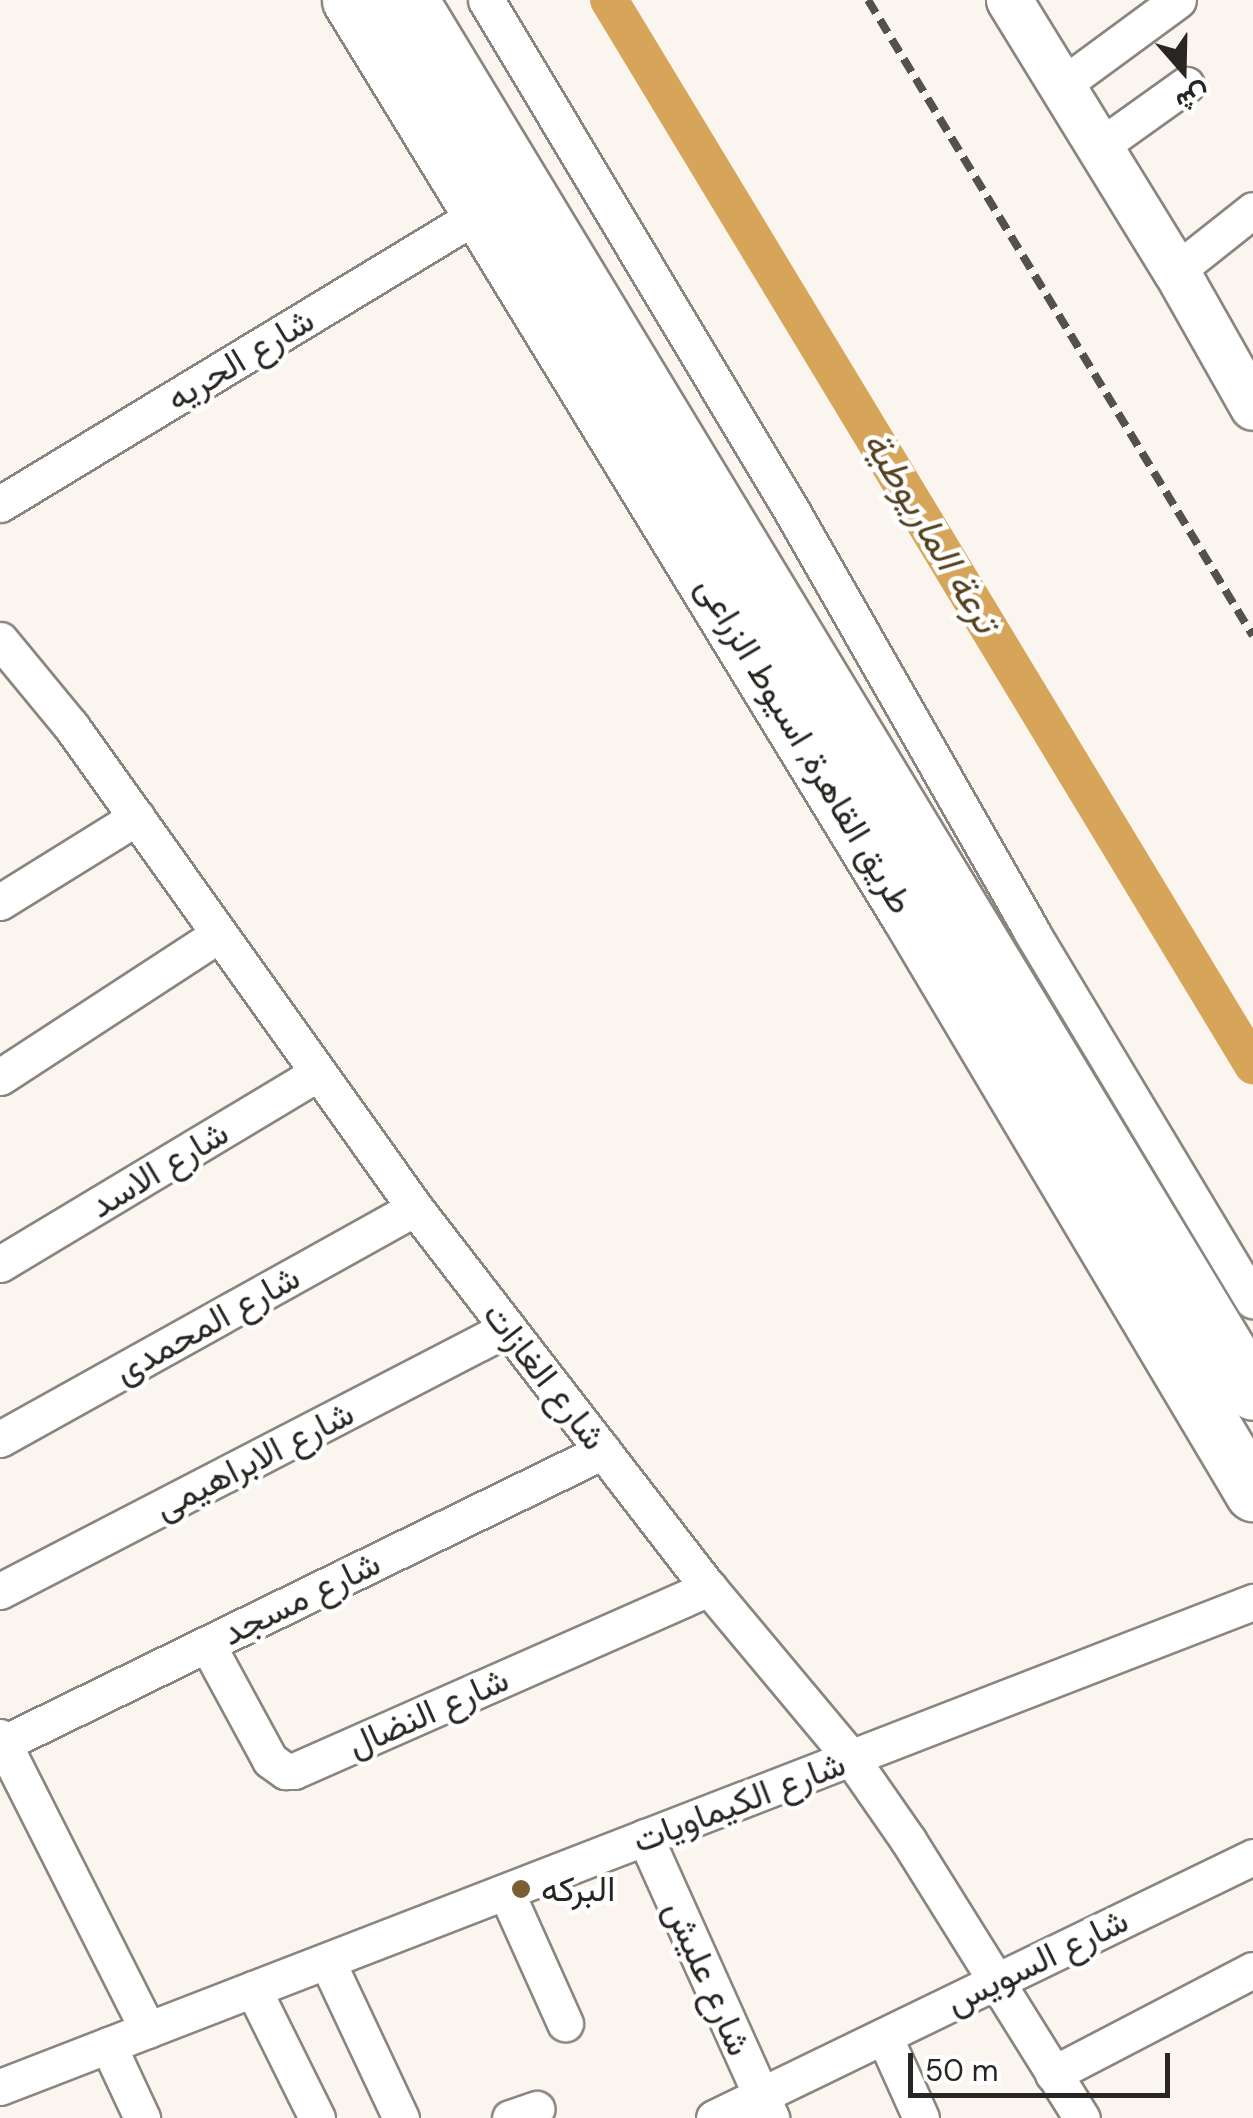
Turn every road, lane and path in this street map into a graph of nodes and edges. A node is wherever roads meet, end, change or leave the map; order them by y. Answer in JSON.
{"nodes":[{"id":1,"x":350,"y":0,"type":"edge"},
{"id":2,"x":410,"y":0,"type":"edge"},
{"id":3,"x":486,"y":0,"type":"edge"},
{"id":4,"x":1009,"y":0,"type":"edge"},
{"id":5,"x":1178,"y":0,"type":"edge"},
{"id":6,"x":1061,"y":86,"type":"junction"},
{"id":7,"x":1186,"y":86,"type":"dead end"},
{"id":8,"x":1099,"y":147,"type":"junction"},
{"id":9,"x":1253,"y":210,"type":"edge"},
{"id":10,"x":480,"y":213,"type":"junction"},
{"id":11,"x":1176,"y":271,"type":"junction"},
{"id":12,"x":1253,"y":407,"type":"edge"},
{"id":13,"x":0,"y":504,"type":"edge"},
{"id":14,"x":0,"y":640,"type":"edge"},
{"id":15,"x":137,"y":817,"type":"junction"},
{"id":16,"x":0,"y":902,"type":"edge"},
{"id":17,"x":218,"y":935,"type":"junction"},
{"id":18,"x":318,"y":1073,"type":"junction"},
{"id":19,"x":0,"y":1077,"type":"edge"},
{"id":20,"x":415,"y":1208,"type":"junction"},
{"id":21,"x":0,"y":1264,"type":"edge"},
{"id":22,"x":1253,"y":1300,"type":"edge"},
{"id":23,"x":508,"y":1328,"type":"junction"},
{"id":24,"x":1253,"y":1392,"type":"edge"},
{"id":25,"x":0,"y":1440,"type":"edge"},
{"id":26,"x":603,"y":1451,"type":"junction"},
{"id":27,"x":1253,"y":1494,"type":"edge"},
{"id":28,"x":709,"y":1588,"type":"junction"},
{"id":29,"x":0,"y":1592,"type":"edge"},
{"id":30,"x":1253,"y":1602,"type":"edge"},
{"id":31,"x":207,"y":1644,"type":"junction"},
{"id":32,"x":1,"y":1742,"type":"edge"},
{"id":33,"x":851,"y":1758,"type":"junction"},
{"id":34,"x":645,"y":1838,"type":"junction"},
{"id":35,"x":1253,"y":1857,"type":"edge"},
{"id":36,"x":506,"y":1892,"type":"junction"},
{"id":37,"x":327,"y":1961,"type":"junction"},
{"id":38,"x":1253,"y":1970,"type":"edge"},
{"id":39,"x":995,"y":1982,"type":"junction"},
{"id":40,"x":253,"y":1990,"type":"junction"},
{"id":41,"x":565,"y":2024,"type":"dead end"},
{"id":42,"x":148,"y":2030,"type":"junction"},
{"id":43,"x":884,"y":2036,"type":"junction"},
{"id":44,"x":108,"y":2046,"type":"junction"},
{"id":45,"x":1053,"y":2074,"type":"junction"},
{"id":46,"x":0,"y":2087,"type":"edge"},
{"id":47,"x":766,"y":2107,"type":"edge"},
{"id":48,"x":142,"y":2118,"type":"edge"},
{"id":49,"x":317,"y":2118,"type":"edge"},
{"id":50,"x":401,"y":2118,"type":"edge"},
{"id":51,"x":714,"y":2118,"type":"edge"},
{"id":52,"x":921,"y":2118,"type":"edge"},
{"id":53,"x":1082,"y":2118,"type":"edge"}],
"edges":[{"from":1,"to":10,"type":"highway","name":"طريق القاهرة, اسيوط الزراعى"},
{"from":2,"to":24,"type":"highway","name":"طريق القاهرة, اسيوط الزراعى"},
{"from":3,"to":22,"type":"street"},
{"from":4,"to":6,"type":"street"},
{"from":5,"to":6,"type":"street"},
{"from":6,"to":8,"type":"street"},
{"from":7,"to":8,"type":"street"},
{"from":8,"to":11,"type":"street"},
{"from":9,"to":11,"type":"street"},
{"from":10,"to":13,"type":"street","name":"شارع الحريه"},
{"from":10,"to":27,"type":"highway","name":"طريق القاهرة, اسيوط الزراعى"},
{"from":11,"to":12,"type":"street"},
{"from":14,"to":15,"type":"street","name":"شارع الغازات"},
{"from":15,"to":16,"type":"street"},
{"from":15,"to":17,"type":"street","name":"شارع الغازات"},
{"from":17,"to":18,"type":"street","name":"شارع الغازات"},
{"from":17,"to":19,"type":"street"},
{"from":18,"to":20,"type":"street","name":"شارع الغازات"},
{"from":18,"to":21,"type":"street","name":"شارع الاسد"},
{"from":20,"to":23,"type":"street","name":"شارع الغازات"},
{"from":20,"to":25,"type":"street","name":"شارع المحمدى"},
{"from":23,"to":26,"type":"street","name":"شارع الغازات"},
{"from":23,"to":29,"type":"street","name":"شارع الابراهيمى"},
{"from":26,"to":28,"type":"street","name":"شارع الغازات"},
{"from":26,"to":31,"type":"street","name":"شارع مسجد"},
{"from":28,"to":31,"type":"street","name":"شارع النضال"},
{"from":28,"to":33,"type":"street","name":"شارع الغازات"},
{"from":30,"to":33,"type":"street","name":"شارع الكيماويات"},
{"from":31,"to":32,"type":"street","name":"شارع مسجد"},
{"from":32,"to":42,"type":"street"},
{"from":33,"to":34,"type":"street","name":"شارع الكيماويات"},
{"from":33,"to":39,"type":"street","name":"شارع الغازات"},
{"from":34,"to":36,"type":"street","name":"شارع الكيماويات"},
{"from":34,"to":47,"type":"street","name":"شارع عليش"},
{"from":35,"to":39,"type":"street","name":"شارع السويس"},
{"from":36,"to":37,"type":"street","name":"شارع الكيماويات"},
{"from":36,"to":41,"type":"street"},
{"from":37,"to":40,"type":"street","name":"شارع الكيماويات"},
{"from":37,"to":50,"type":"street"},
{"from":38,"to":45,"type":"street"},
{"from":39,"to":43,"type":"street","name":"شارع السويس"},
{"from":39,"to":45,"type":"street","name":"شارع الغازات"},
{"from":40,"to":42,"type":"street","name":"شارع الكيماويات"},
{"from":40,"to":49,"type":"street"},
{"from":42,"to":44,"type":"street","name":"شارع الكيماويات"},
{"from":43,"to":47,"type":"street","name":"شارع السويس"},
{"from":43,"to":52,"type":"street"},
{"from":44,"to":46,"type":"street","name":"شارع الكيماويات"},
{"from":44,"to":48,"type":"street"},
{"from":45,"to":53,"type":"street","name":"شارع الغازات"},
{"from":47,"to":51,"type":"street","name":"شارع السويس"}]}
